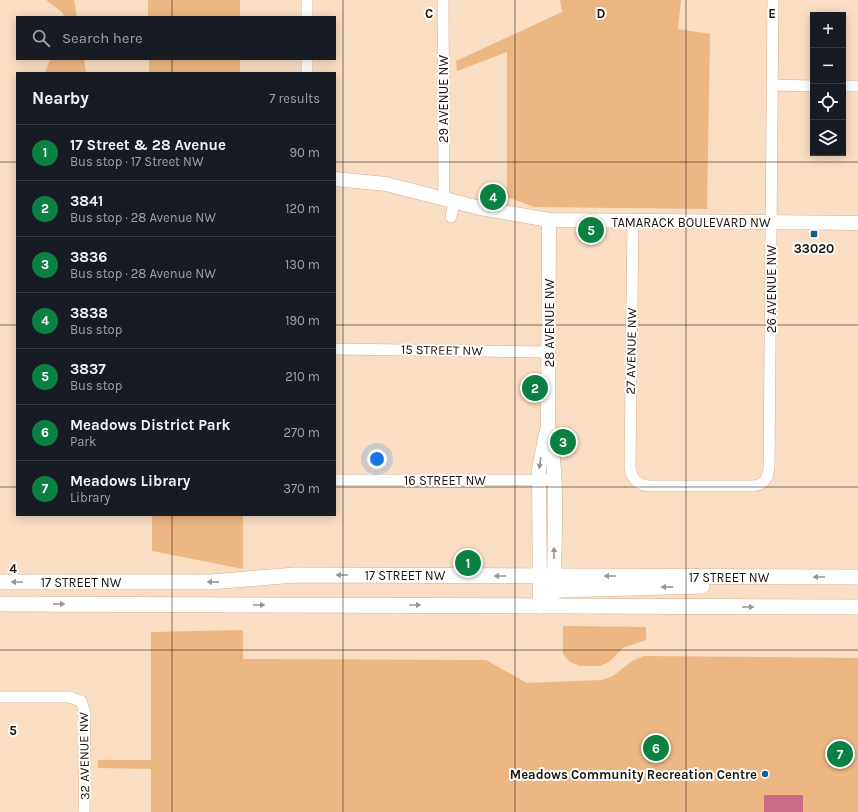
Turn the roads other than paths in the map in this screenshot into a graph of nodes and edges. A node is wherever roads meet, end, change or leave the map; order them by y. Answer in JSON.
{"nodes":[{"id":1,"x":307,"y":0,"type":"edge"},
{"id":2,"x":443,"y":0,"type":"edge"},
{"id":3,"x":773,"y":0,"type":"edge"},
{"id":4,"x":307,"y":16,"type":"edge"},
{"id":5,"x":307,"y":60,"type":"edge"},
{"id":6,"x":307,"y":72,"type":"edge"},
{"id":7,"x":772,"y":85,"type":"junction"},
{"id":8,"x":810,"y":86,"type":"edge"},
{"id":9,"x":846,"y":86,"type":"edge"},
{"id":10,"x":858,"y":86,"type":"edge"},
{"id":11,"x":336,"y":179,"type":"edge"},
{"id":12,"x":449,"y":200,"type":"junction"},
{"id":13,"x":451,"y":217,"type":"dead end"},
{"id":14,"x":549,"y":220,"type":"junction"},
{"id":15,"x":633,"y":221,"type":"junction"},
{"id":16,"x":771,"y":222,"type":"junction"},
{"id":17,"x":858,"y":223,"type":"edge"},
{"id":18,"x":336,"y":349,"type":"edge"},
{"id":19,"x":548,"y":352,"type":"junction"},
{"id":20,"x":548,"y":425,"type":"junction"},
{"id":21,"x":336,"y":480,"type":"edge"},
{"id":22,"x":538,"y":480,"type":"junction"},
{"id":23,"x":554,"y":480,"type":"junction"},
{"id":24,"x":766,"y":481,"type":"joint"},
{"id":25,"x":547,"y":576,"type":"junction"},
{"id":26,"x":733,"y":577,"type":"junction"},
{"id":27,"x":858,"y":577,"type":"edge"},
{"id":28,"x":0,"y":582,"type":"edge"},
{"id":29,"x":549,"y":601,"type":"junction"},
{"id":30,"x":0,"y":604,"type":"edge"},
{"id":31,"x":858,"y":607,"type":"edge"},
{"id":32,"x":0,"y":697,"type":"edge"},
{"id":33,"x":84,"y":812,"type":"edge"}],
"edges":[{"from":1,"to":4,"type":"street"},
{"from":2,"to":12,"type":"street","name":"29 AVENUE NW"},
{"from":3,"to":7,"type":"street","name":"26 AVENUE NW"},
{"from":5,"to":6,"type":"street"},
{"from":7,"to":8,"type":"street"},
{"from":7,"to":16,"type":"street","name":"26 AVENUE NW"},
{"from":9,"to":10,"type":"street"},
{"from":11,"to":12,"type":"street","name":"TAMARACK BOULEVARD NW"},
{"from":12,"to":13,"type":"street"},
{"from":12,"to":14,"type":"street","name":"TAMARACK BOULEVARD NW"},
{"from":14,"to":15,"type":"street","name":"TAMARACK BOULEVARD NW"},
{"from":14,"to":19,"type":"street","name":"28 AVENUE NW"},
{"from":15,"to":16,"type":"street","name":"TAMARACK BOULEVARD NW"},
{"from":15,"to":24,"type":"street","name":"27 AVENUE NW"},
{"from":16,"to":17,"type":"street","name":"TAMARACK BOULEVARD NW"},
{"from":16,"to":24,"type":"street","name":"26 AVENUE NW"},
{"from":18,"to":19,"type":"street","name":"15 STREET NW"},
{"from":19,"to":20,"type":"street","name":"28 AVENUE NW"},
{"from":20,"to":22,"type":"street","name":"28 AVENUE NW","one_way":true},
{"from":20,"to":23,"type":"street","name":"28 AVENUE NW"},
{"from":21,"to":22,"type":"street","name":"16 STREET NW"},
{"from":22,"to":23,"type":"street","name":"16 STREET NW"},
{"from":22,"to":25,"type":"street","name":"28 AVENUE NW"},
{"from":25,"to":23,"type":"street","name":"28 AVENUE NW","one_way":true},
{"from":26,"to":25,"type":"main road","name":"17 STREET NW","one_way":true},
{"from":25,"to":28,"type":"main road","name":"17 STREET NW","one_way":true},
{"from":25,"to":29,"type":"street","name":"28 AVENUE NW"},
{"from":25,"to":29,"type":"street","name":"28 AVENUE NW"},
{"from":27,"to":26,"type":"main road","name":"17 STREET NW","one_way":true},
{"from":26,"to":29,"type":"main road","one_way":true},
{"from":30,"to":29,"type":"main road","name":"17 STREET NW","one_way":true},
{"from":29,"to":31,"type":"main road","name":"17 STREET NW","one_way":true},
{"from":32,"to":33,"type":"street","name":"32 AVENUE NW"}]}
